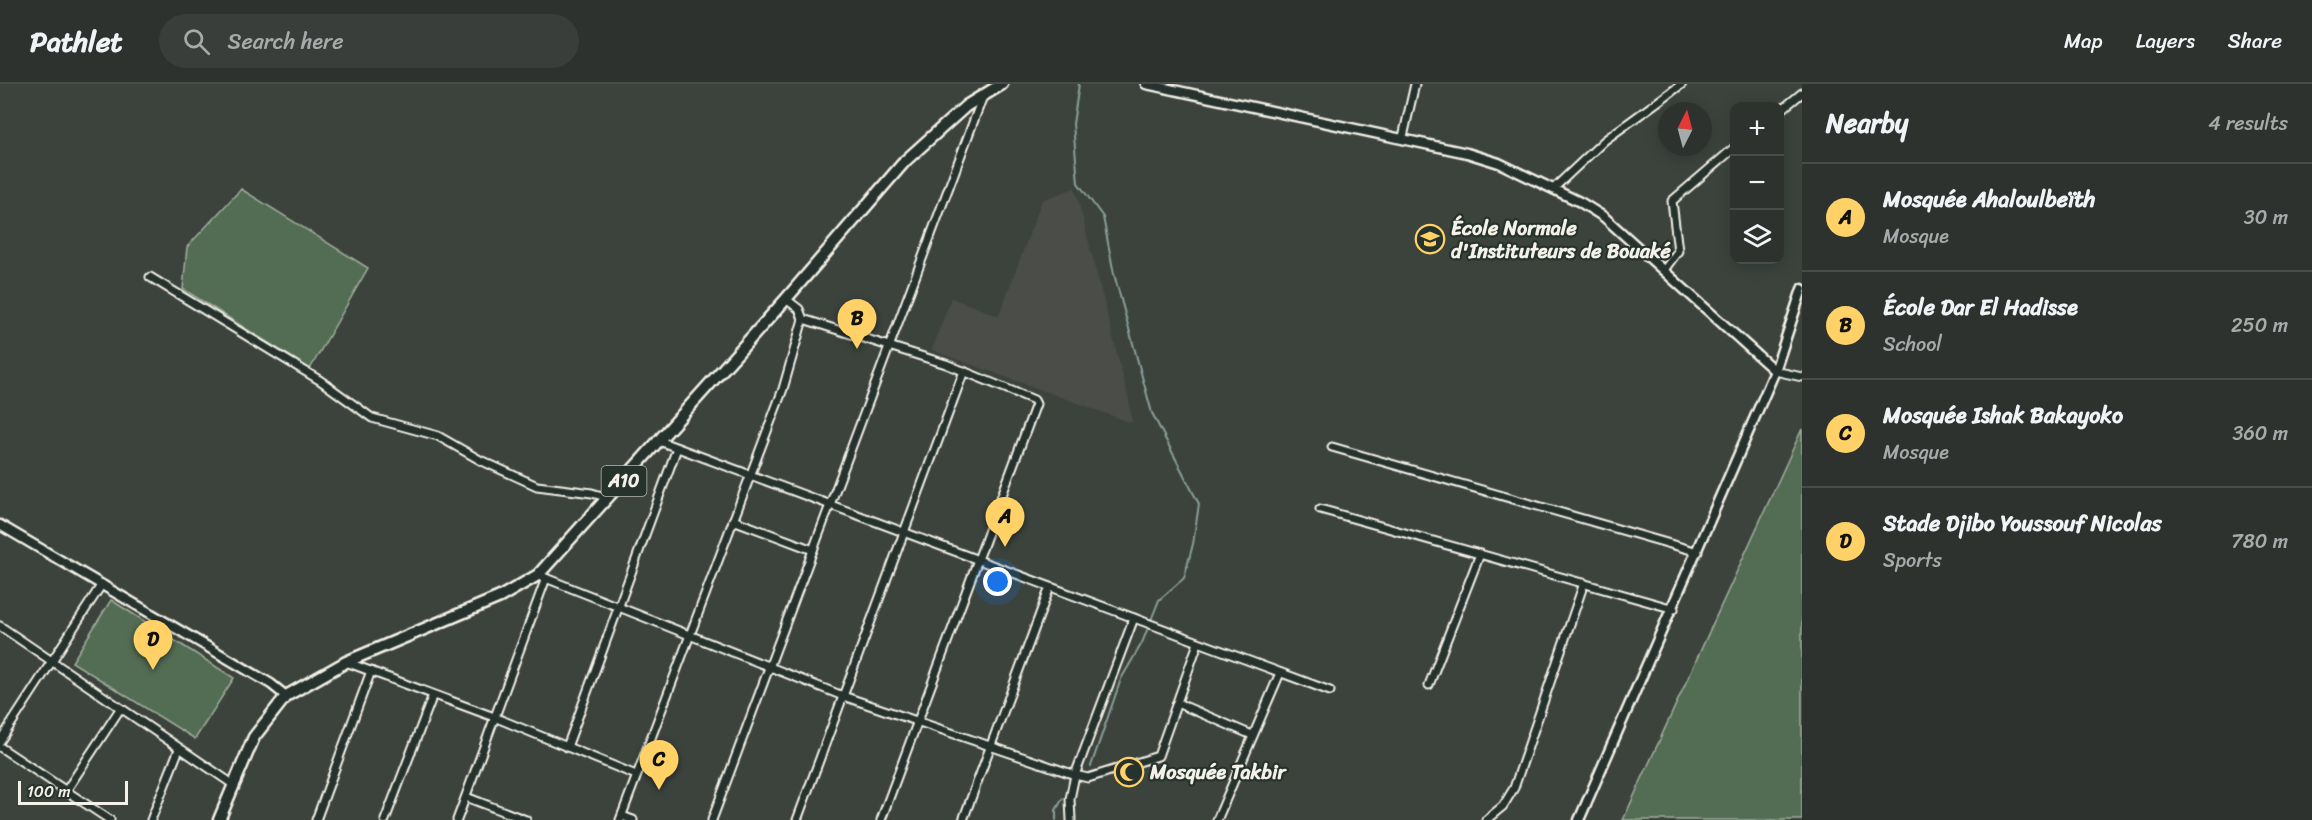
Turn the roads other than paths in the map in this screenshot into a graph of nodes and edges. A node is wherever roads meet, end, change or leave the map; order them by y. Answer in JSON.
{"nodes":[{"id":1,"x":1002,"y":84,"type":"edge"},
{"id":2,"x":1146,"y":84,"type":"edge"},
{"id":3,"x":1415,"y":84,"type":"edge"},
{"id":4,"x":1682,"y":84,"type":"edge"},
{"id":5,"x":984,"y":93,"type":"junction"},
{"id":6,"x":1802,"y":93,"type":"edge"},
{"id":7,"x":1784,"y":107,"type":"edge"},
{"id":8,"x":1403,"y":137,"type":"junction"},
{"id":9,"x":1730,"y":151,"type":"edge"},
{"id":10,"x":1553,"y":189,"type":"junction"},
{"id":11,"x":1664,"y":270,"type":"junction"},
{"id":12,"x":150,"y":277,"type":"dead end"},
{"id":13,"x":1802,"y":289,"type":"edge"},
{"id":14,"x":786,"y":299,"type":"junction"},
{"id":15,"x":803,"y":319,"type":"junction"},
{"id":16,"x":889,"y":346,"type":"junction"},
{"id":17,"x":964,"y":371,"type":"junction"},
{"id":18,"x":1775,"y":371,"type":"junction"},
{"id":19,"x":1802,"y":377,"type":"edge"},
{"id":20,"x":659,"y":441,"type":"junction"},
{"id":21,"x":1332,"y":447,"type":"dead end"},
{"id":22,"x":677,"y":448,"type":"junction"},
{"id":23,"x":750,"y":476,"type":"junction"},
{"id":24,"x":609,"y":498,"type":"junction"},
{"id":25,"x":830,"y":505,"type":"junction"},
{"id":26,"x":1320,"y":509,"type":"dead end"},
{"id":27,"x":733,"y":520,"type":"junction"},
{"id":28,"x":0,"y":525,"type":"edge"},
{"id":29,"x":905,"y":533,"type":"junction"},
{"id":30,"x":813,"y":550,"type":"junction"},
{"id":31,"x":1698,"y":552,"type":"junction"},
{"id":32,"x":1480,"y":554,"type":"junction"},
{"id":33,"x":978,"y":560,"type":"junction"},
{"id":34,"x":542,"y":577,"type":"junction"},
{"id":35,"x":102,"y":584,"type":"junction"},
{"id":36,"x":1584,"y":584,"type":"junction"},
{"id":37,"x":1050,"y":587,"type":"junction"},
{"id":38,"x":618,"y":608,"type":"junction"},
{"id":39,"x":1674,"y":609,"type":"junction"},
{"id":40,"x":1134,"y":618,"type":"junction"},
{"id":41,"x":0,"y":626,"type":"edge"},
{"id":42,"x":691,"y":637,"type":"junction"},
{"id":43,"x":1198,"y":643,"type":"junction"},
{"id":44,"x":53,"y":662,"type":"junction"},
{"id":45,"x":346,"y":662,"type":"junction"},
{"id":46,"x":769,"y":667,"type":"junction"},
{"id":47,"x":371,"y":671,"type":"junction"},
{"id":48,"x":1280,"y":673,"type":"junction"},
{"id":49,"x":1429,"y":685,"type":"dead end"},
{"id":50,"x":1330,"y":691,"type":"dead end"},
{"id":51,"x":433,"y":695,"type":"junction"},
{"id":52,"x":286,"y":696,"type":"junction"},
{"id":53,"x":843,"y":696,"type":"junction"},
{"id":54,"x":1177,"y":703,"type":"junction"},
{"id":55,"x":120,"y":709,"type":"junction"},
{"id":56,"x":494,"y":717,"type":"junction"},
{"id":57,"x":917,"y":723,"type":"junction"},
{"id":58,"x":1252,"y":735,"type":"junction"},
{"id":59,"x":0,"y":741,"type":"edge"},
{"id":60,"x":990,"y":746,"type":"junction"},
{"id":61,"x":0,"y":747,"type":"edge"},
{"id":62,"x":567,"y":747,"type":"junction"},
{"id":63,"x":179,"y":749,"type":"junction"},
{"id":64,"x":636,"y":775,"type":"junction"},
{"id":65,"x":1075,"y":775,"type":"junction"},
{"id":66,"x":234,"y":785,"type":"junction"},
{"id":67,"x":66,"y":791,"type":"junction"},
{"id":68,"x":466,"y":797,"type":"junction"},
{"id":69,"x":621,"y":818,"type":"edge"},
{"id":70,"x":110,"y":820,"type":"edge"},
{"id":71,"x":151,"y":820,"type":"edge"},
{"id":72,"x":219,"y":820,"type":"edge"},
{"id":73,"x":316,"y":820,"type":"edge"},
{"id":74,"x":386,"y":820,"type":"edge"},
{"id":75,"x":457,"y":820,"type":"edge"},
{"id":76,"x":526,"y":820,"type":"edge"},
{"id":77,"x":633,"y":820,"type":"edge"},
{"id":78,"x":712,"y":820,"type":"edge"},
{"id":79,"x":797,"y":820,"type":"edge"},
{"id":80,"x":881,"y":820,"type":"edge"},
{"id":81,"x":963,"y":820,"type":"edge"},
{"id":82,"x":1071,"y":820,"type":"edge"},
{"id":83,"x":1217,"y":820,"type":"edge"},
{"id":84,"x":1486,"y":820,"type":"edge"},
{"id":85,"x":1579,"y":820,"type":"edge"}],
"edges":[{"from":1,"to":5,"type":"main road","number":"A10"},
{"from":2,"to":8,"type":"street"},
{"from":3,"to":8,"type":"street"},
{"from":4,"to":10,"type":"street"},
{"from":5,"to":14,"type":"main road","number":"A10"},
{"from":5,"to":16,"type":"street"},
{"from":6,"to":7,"type":"street"},
{"from":8,"to":10,"type":"street"},
{"from":9,"to":11,"type":"street"},
{"from":10,"to":11,"type":"street"},
{"from":11,"to":18,"type":"street"},
{"from":12,"to":24,"type":"street"},
{"from":13,"to":18,"type":"street"},
{"from":14,"to":15,"type":"street"},
{"from":14,"to":20,"type":"main road","number":"A10"},
{"from":15,"to":16,"type":"street"},
{"from":15,"to":23,"type":"street"},
{"from":16,"to":17,"type":"street"},
{"from":16,"to":25,"type":"street"},
{"from":17,"to":29,"type":"street"},
{"from":17,"to":33,"type":"street"},
{"from":18,"to":19,"type":"street"},
{"from":18,"to":31,"type":"street"},
{"from":20,"to":22,"type":"street"},
{"from":20,"to":24,"type":"main road","number":"A10"},
{"from":21,"to":31,"type":"street"},
{"from":22,"to":23,"type":"street"},
{"from":22,"to":38,"type":"street"},
{"from":23,"to":25,"type":"street"},
{"from":23,"to":27,"type":"street"},
{"from":24,"to":34,"type":"main road","number":"A10"},
{"from":25,"to":29,"type":"street"},
{"from":25,"to":30,"type":"street"},
{"from":26,"to":32,"type":"street"},
{"from":27,"to":30,"type":"street"},
{"from":27,"to":42,"type":"street"},
{"from":28,"to":35,"type":"street"},
{"from":29,"to":33,"type":"street"},
{"from":29,"to":53,"type":"street"},
{"from":30,"to":46,"type":"street"},
{"from":31,"to":39,"type":"street"},
{"from":32,"to":36,"type":"street"},
{"from":32,"to":49,"type":"street"},
{"from":33,"to":37,"type":"street"},
{"from":33,"to":57,"type":"street"},
{"from":34,"to":38,"type":"street"},
{"from":34,"to":45,"type":"main road","number":"A10"},
{"from":34,"to":56,"type":"street"},
{"from":35,"to":44,"type":"street"},
{"from":35,"to":52,"type":"street"},
{"from":36,"to":39,"type":"street"},
{"from":36,"to":84,"type":"street"},
{"from":37,"to":40,"type":"street"},
{"from":37,"to":60,"type":"street"},
{"from":38,"to":42,"type":"street"},
{"from":38,"to":62,"type":"street"},
{"from":39,"to":85,"type":"street"},
{"from":40,"to":43,"type":"street"},
{"from":40,"to":65,"type":"street"},
{"from":41,"to":44,"type":"street"},
{"from":42,"to":46,"type":"street"},
{"from":42,"to":64,"type":"street"},
{"from":43,"to":48,"type":"street"},
{"from":43,"to":54,"type":"street"},
{"from":44,"to":55,"type":"street"},
{"from":44,"to":59,"type":"street"},
{"from":45,"to":47,"type":"street"},
{"from":45,"to":52,"type":"main road","number":"A10"},
{"from":46,"to":53,"type":"street"},
{"from":46,"to":78,"type":"street"},
{"from":47,"to":51,"type":"street"},
{"from":47,"to":73,"type":"street"},
{"from":48,"to":50,"type":"street"},
{"from":48,"to":58,"type":"street"},
{"from":51,"to":56,"type":"street"},
{"from":51,"to":74,"type":"street"},
{"from":52,"to":66,"type":"main road","number":"A10"},
{"from":53,"to":57,"type":"street"},
{"from":53,"to":79,"type":"street"},
{"from":54,"to":58,"type":"street"},
{"from":54,"to":65,"type":"street"},
{"from":55,"to":63,"type":"street"},
{"from":55,"to":67,"type":"street"},
{"from":56,"to":62,"type":"street"},
{"from":56,"to":68,"type":"street"},
{"from":57,"to":60,"type":"street"},
{"from":57,"to":80,"type":"street"},
{"from":58,"to":83,"type":"street"},
{"from":60,"to":65,"type":"street"},
{"from":60,"to":81,"type":"street"},
{"from":61,"to":67,"type":"street"},
{"from":62,"to":64,"type":"street"},
{"from":63,"to":66,"type":"street"},
{"from":63,"to":71,"type":"street"},
{"from":64,"to":69,"type":"street"},
{"from":65,"to":82,"type":"street"},
{"from":66,"to":72,"type":"main road","number":"A10"},
{"from":67,"to":70,"type":"street"},
{"from":68,"to":75,"type":"street"},
{"from":68,"to":76,"type":"street"},
{"from":69,"to":77,"type":"street"}]}
